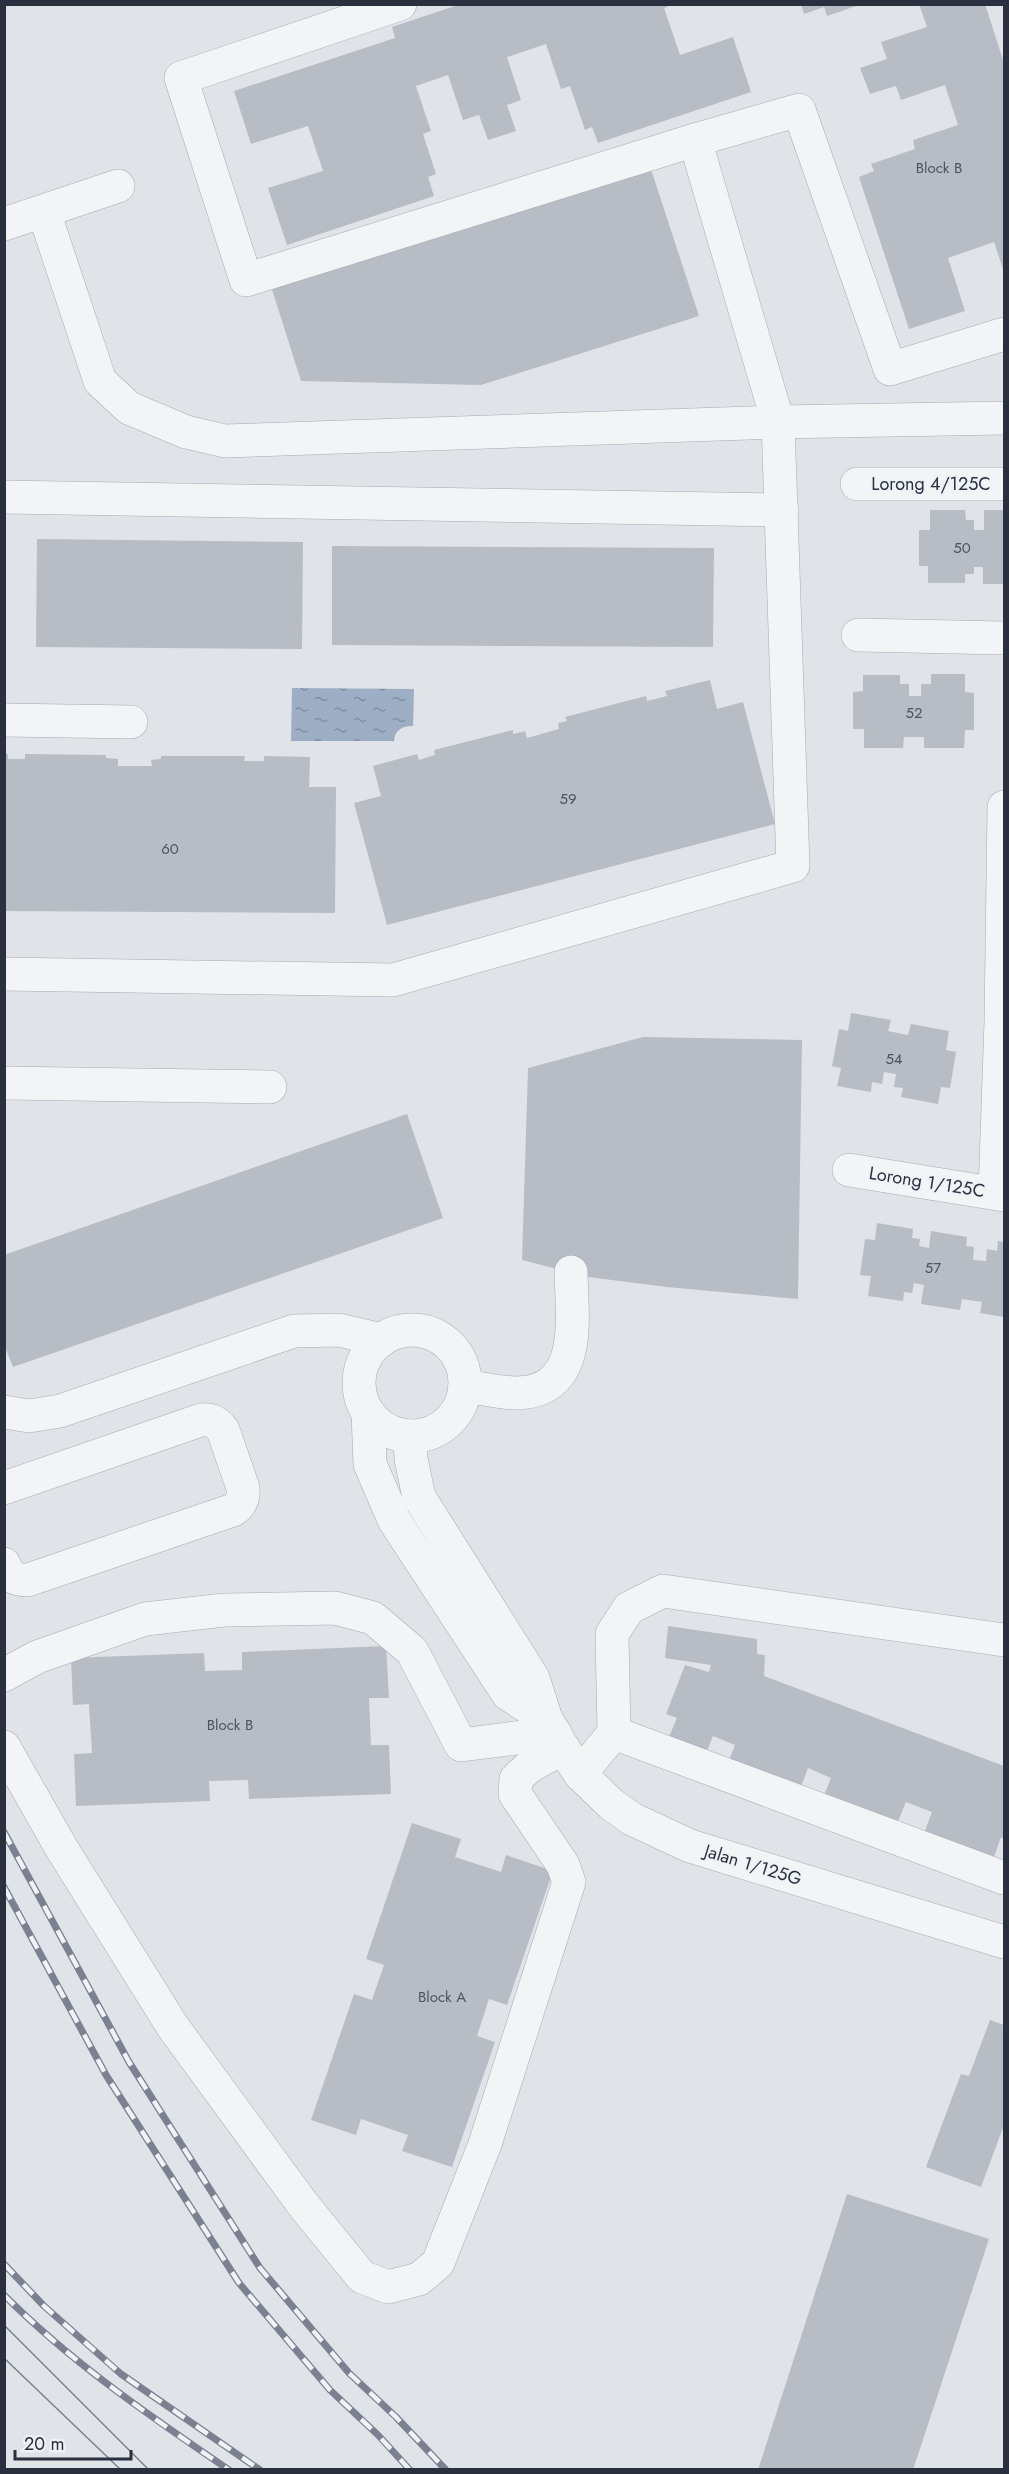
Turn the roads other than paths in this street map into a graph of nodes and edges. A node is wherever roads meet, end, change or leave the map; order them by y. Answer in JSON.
{"nodes":[{"id":1,"x":400,"y":4,"type":"edge"},
{"id":2,"x":695,"y":140,"type":"junction"},
{"id":3,"x":118,"y":186,"type":"dead end"},
{"id":4,"x":44,"y":212,"type":"junction"},
{"id":5,"x":4,"y":224,"type":"edge"},
{"id":6,"x":1005,"y":334,"type":"edge"},
{"id":7,"x":1005,"y":418,"type":"edge"},
{"id":8,"x":778,"y":422,"type":"junction"},
{"id":9,"x":857,"y":484,"type":"dead end"},
{"id":10,"x":1005,"y":484,"type":"edge"},
{"id":11,"x":4,"y":497,"type":"edge"},
{"id":12,"x":782,"y":510,"type":"junction"},
{"id":13,"x":858,"y":634,"type":"dead end"},
{"id":14,"x":1005,"y":638,"type":"edge"},
{"id":15,"x":4,"y":720,"type":"edge"},
{"id":16,"x":131,"y":722,"type":"dead end"},
{"id":17,"x":1005,"y":807,"type":"edge"},
{"id":18,"x":4,"y":974,"type":"edge"},
{"id":19,"x":1003,"y":1022,"type":"edge"},
{"id":20,"x":4,"y":1083,"type":"edge"},
{"id":21,"x":270,"y":1087,"type":"dead end"},
{"id":22,"x":849,"y":1170,"type":"dead end"},
{"id":23,"x":1000,"y":1194,"type":"edge"},
{"id":24,"x":571,"y":1272,"type":"dead end"},
{"id":25,"x":382,"y":1340,"type":"junction"},
{"id":26,"x":465,"y":1386,"type":"junction"},
{"id":27,"x":4,"y":1412,"type":"edge"},
{"id":28,"x":368,"y":1413,"type":"junction"},
{"id":29,"x":410,"y":1436,"type":"junction"},
{"id":30,"x":4,"y":1488,"type":"edge"},
{"id":31,"x":435,"y":1523,"type":"junction"},
{"id":32,"x":411,"y":1547,"type":"junction"},
{"id":33,"x":4,"y":1564,"type":"edge"},
{"id":34,"x":1005,"y":1640,"type":"edge"},
{"id":35,"x":4,"y":1676,"type":"edge"},
{"id":36,"x":614,"y":1733,"type":"junction"},
{"id":37,"x":561,"y":1743,"type":"junction"},
{"id":38,"x":4,"y":1747,"type":"edge"},
{"id":39,"x":1005,"y":1878,"type":"edge"},
{"id":40,"x":1005,"y":1942,"type":"edge"}],
"edges":[{"from":1,"to":2,"type":"street"},
{"from":2,"to":6,"type":"street"},
{"from":2,"to":8,"type":"street"},
{"from":3,"to":4,"type":"street"},
{"from":4,"to":5,"type":"street"},
{"from":4,"to":8,"type":"street"},
{"from":7,"to":8,"type":"street"},
{"from":8,"to":12,"type":"street"},
{"from":9,"to":10,"type":"street","name":"Lorong 4/125C"},
{"from":11,"to":12,"type":"street"},
{"from":12,"to":18,"type":"street"},
{"from":13,"to":14,"type":"street"},
{"from":15,"to":16,"type":"street"},
{"from":17,"to":19,"type":"street"},
{"from":19,"to":23,"type":"street"},
{"from":20,"to":21,"type":"street"},
{"from":22,"to":23,"type":"street","name":"Lorong 1/125C"},
{"from":24,"to":26,"type":"street"},
{"from":25,"to":26,"type":"street"},
{"from":25,"to":27,"type":"street"},
{"from":25,"to":28,"type":"street"},
{"from":26,"to":29,"type":"street"},
{"from":28,"to":29,"type":"street"},
{"from":28,"to":32,"type":"street","name":"Jalan 1/125G"},
{"from":29,"to":31,"type":"street","name":"Jalan 1/125G"},
{"from":30,"to":33,"type":"street"},
{"from":31,"to":32,"type":"street"},
{"from":31,"to":37,"type":"street","name":"Jalan 1/125G"},
{"from":32,"to":37,"type":"street","name":"Jalan 1/125G"},
{"from":34,"to":36,"type":"street"},
{"from":35,"to":37,"type":"street"},
{"from":36,"to":37,"type":"street"},
{"from":36,"to":39,"type":"street"},
{"from":37,"to":38,"type":"street"},
{"from":37,"to":40,"type":"street","name":"Jalan 1/125G"}]}
